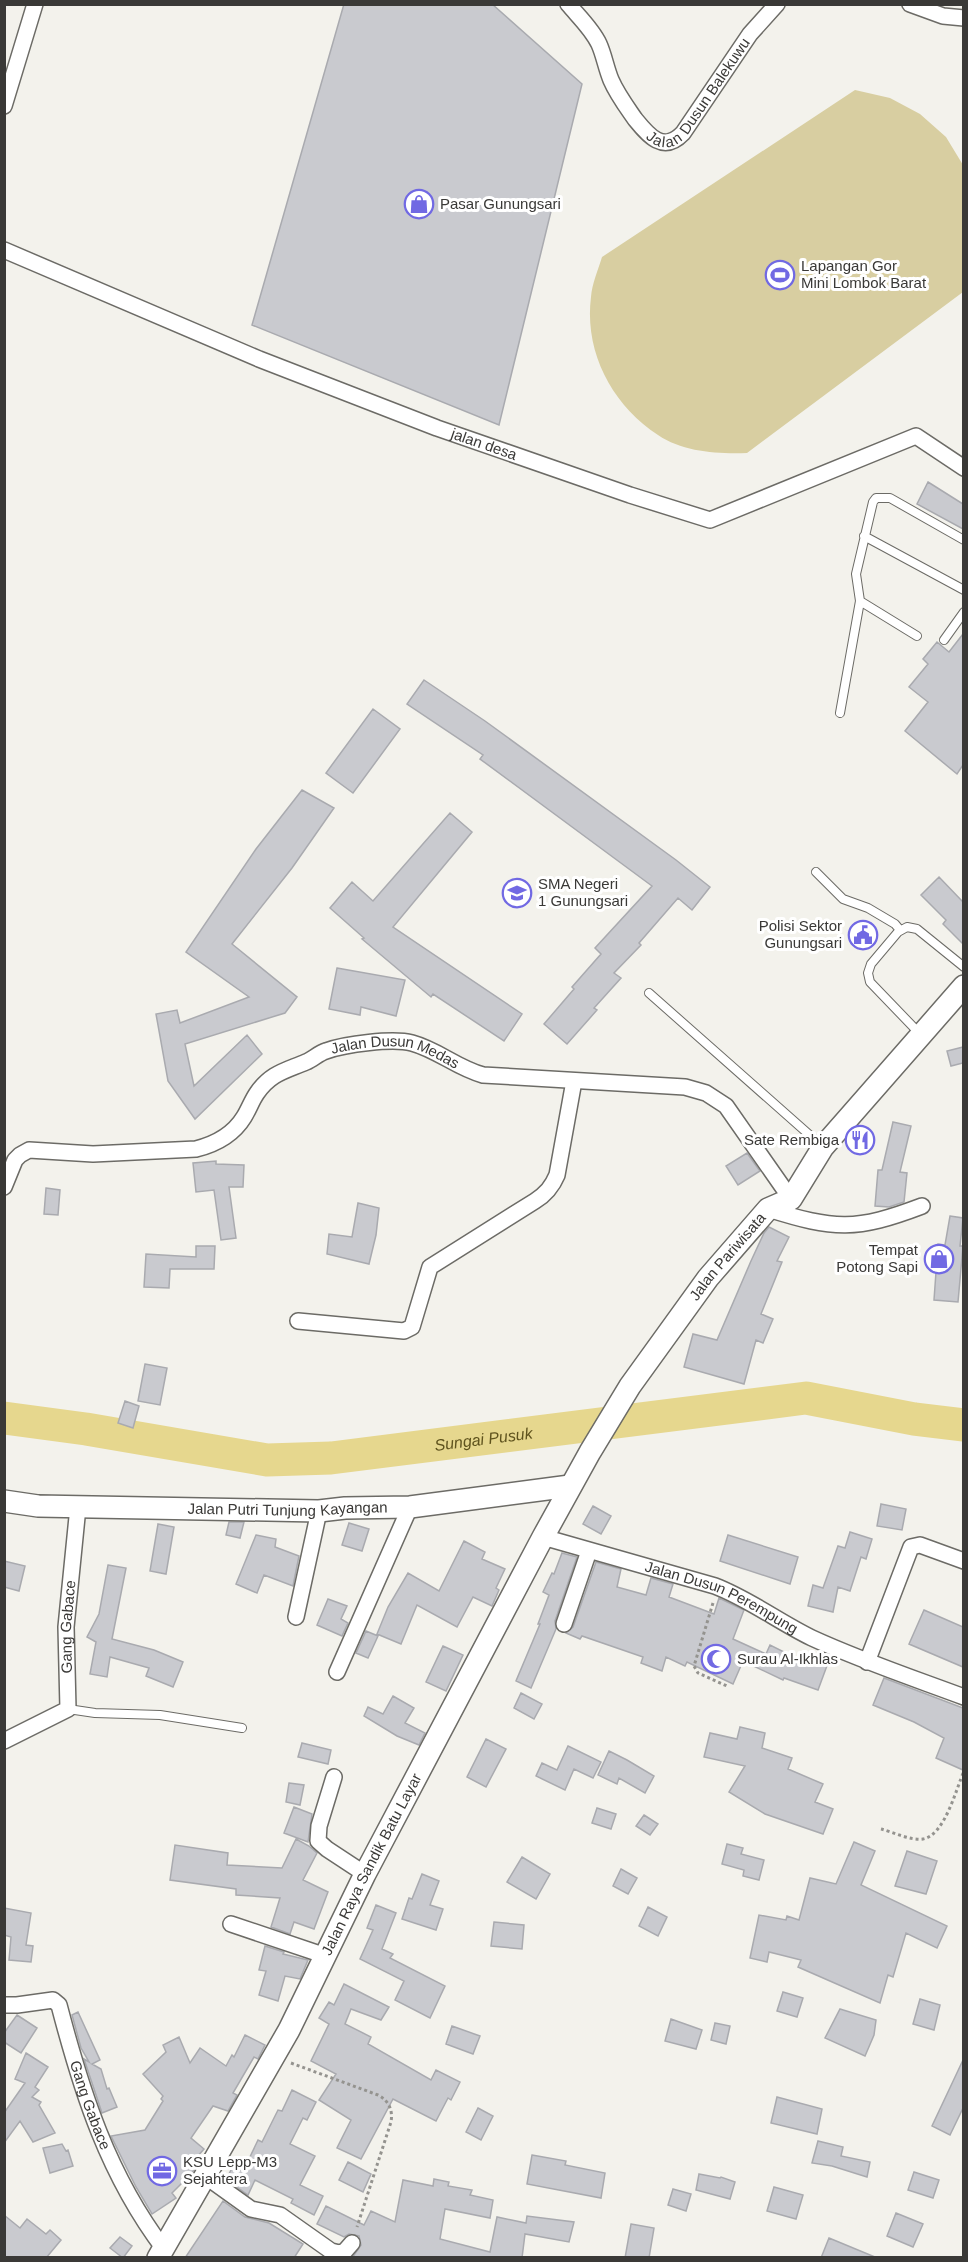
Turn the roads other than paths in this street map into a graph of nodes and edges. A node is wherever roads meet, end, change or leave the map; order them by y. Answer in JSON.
{"nodes":[{"id":1,"x":35,"y":4,"type":"edge"},
{"id":2,"x":568,"y":4,"type":"edge"},
{"id":3,"x":777,"y":4,"type":"edge"},
{"id":4,"x":910,"y":4,"type":"edge"},
{"id":5,"x":963,"y":18,"type":"edge"},
{"id":6,"x":4,"y":106,"type":"edge"},
{"id":7,"x":4,"y":250,"type":"edge"},
{"id":8,"x":963,"y":468,"type":"edge"},
{"id":9,"x":864,"y":536,"type":"junction"},
{"id":10,"x":963,"y":540,"type":"edge"},
{"id":11,"x":963,"y":590,"type":"edge"},
{"id":12,"x":860,"y":601,"type":"junction"},
{"id":13,"x":963,"y":612,"type":"edge"},
{"id":14,"x":917,"y":636,"type":"dead end"},
{"id":15,"x":944,"y":640,"type":"dead end"},
{"id":16,"x":840,"y":713,"type":"dead end"},
{"id":17,"x":816,"y":872,"type":"dead end"},
{"id":18,"x":900,"y":930,"type":"junction"},
{"id":19,"x":963,"y":967,"type":"edge"},
{"id":20,"x":963,"y":986,"type":"edge"},
{"id":21,"x":649,"y":993,"type":"dead end"},
{"id":22,"x":921,"y":1035,"type":"junction"},
{"id":23,"x":574,"y":1081,"type":"junction"},
{"id":24,"x":823,"y":1148,"type":"junction"},
{"id":25,"x":4,"y":1187,"type":"edge"},
{"id":26,"x":791,"y":1199,"type":"junction"},
{"id":27,"x":922,"y":1206,"type":"dead end"},
{"id":28,"x":768,"y":1209,"type":"junction"},
{"id":29,"x":298,"y":1321,"type":"dead end"},
{"id":30,"x":586,"y":1459,"type":"joint"},
{"id":31,"x":570,"y":1486,"type":"junction"},
{"id":32,"x":4,"y":1501,"type":"edge"},
{"id":33,"x":78,"y":1507,"type":"junction"},
{"id":34,"x":410,"y":1507,"type":"junction"},
{"id":35,"x":319,"y":1511,"type":"junction"},
{"id":36,"x":543,"y":1537,"type":"junction"},
{"id":37,"x":589,"y":1551,"type":"junction"},
{"id":38,"x":963,"y":1561,"type":"edge"},
{"id":39,"x":296,"y":1617,"type":"dead end"},
{"id":40,"x":564,"y":1624,"type":"dead end"},
{"id":41,"x":867,"y":1662,"type":"junction"},
{"id":42,"x":337,"y":1672,"type":"dead end"},
{"id":43,"x":963,"y":1696,"type":"edge"},
{"id":44,"x":68,"y":1709,"type":"junction"},
{"id":45,"x":242,"y":1728,"type":"dead end"},
{"id":46,"x":4,"y":1741,"type":"edge"},
{"id":47,"x":334,"y":1777,"type":"dead end"},
{"id":48,"x":365,"y":1875,"type":"junction"},
{"id":49,"x":231,"y":1923,"type":"dead end"},
{"id":50,"x":326,"y":1956,"type":"junction"},
{"id":51,"x":4,"y":2005,"type":"edge"},
{"id":52,"x":205,"y":2176,"type":"junction"},
{"id":53,"x":352,"y":2243,"type":"road end"},
{"id":54,"x":161,"y":2253,"type":"edge"}],
"edges":[{"from":1,"to":6,"type":"street"},
{"from":2,"to":3,"type":"street","name":"Jalan Dusun Balekuwu"},
{"from":4,"to":5,"type":"street"},
{"from":7,"to":8,"type":"street","name":"jalan desa"},
{"from":9,"to":10,"type":"lane"},
{"from":9,"to":11,"type":"lane"},
{"from":9,"to":12,"type":"lane"},
{"from":12,"to":14,"type":"lane"},
{"from":12,"to":16,"type":"lane"},
{"from":13,"to":15,"type":"lane"},
{"from":17,"to":18,"type":"lane"},
{"from":18,"to":19,"type":"lane"},
{"from":18,"to":22,"type":"lane"},
{"from":20,"to":22,"type":"main road"},
{"from":21,"to":24,"type":"lane"},
{"from":22,"to":24,"type":"main road"},
{"from":23,"to":25,"type":"street","name":"Jalan Dusun Medas"},
{"from":23,"to":26,"type":"street","name":"Jalan Dusun Medas"},
{"from":23,"to":29,"type":"street"},
{"from":24,"to":26,"type":"main road"},
{"from":26,"to":28,"type":"main road","name":"Jalan Pariwisata"},
{"from":27,"to":28,"type":"street"},
{"from":28,"to":30,"type":"main road","name":"Jalan Pariwisata"},
{"from":30,"to":31,"type":"main road","name":"Jalan Raya Sandik Batu Layar"},
{"from":31,"to":34,"type":"main road","name":"Jalan Putri Tunjung Kayangan"},
{"from":31,"to":36,"type":"main road","name":"Jalan Raya Sandik Batu Layar"},
{"from":32,"to":33,"type":"main road","name":"Jalan Putri Tunjung Kayangan"},
{"from":33,"to":35,"type":"main road","name":"Jalan Putri Tunjung Kayangan"},
{"from":33,"to":44,"type":"street","name":"Gang Gabace"},
{"from":34,"to":35,"type":"main road","name":"Jalan Putri Tunjung Kayangan"},
{"from":34,"to":42,"type":"street"},
{"from":35,"to":39,"type":"street"},
{"from":36,"to":37,"type":"street","name":"Jalan Dusun Perempung"},
{"from":36,"to":48,"type":"main road","name":"Jalan Raya Sandik Batu Layar"},
{"from":37,"to":40,"type":"street"},
{"from":37,"to":41,"type":"street","name":"Jalan Dusun Perempung"},
{"from":38,"to":41,"type":"street"},
{"from":41,"to":43,"type":"street","name":"Jalan Dusun Perempung"},
{"from":44,"to":45,"type":"lane"},
{"from":44,"to":46,"type":"street"},
{"from":47,"to":48,"type":"street"},
{"from":48,"to":50,"type":"main road","name":"Jalan Raya Sandik Batu Layar"},
{"from":49,"to":50,"type":"street"},
{"from":50,"to":52,"type":"main road","name":"Jalan Raya Sandik Batu Layar"},
{"from":51,"to":54,"type":"street","name":"Gang Gabace"},
{"from":52,"to":53,"type":"street"},
{"from":52,"to":54,"type":"main road","name":"Jalan Raya Sandik Batu Layar"}]}
